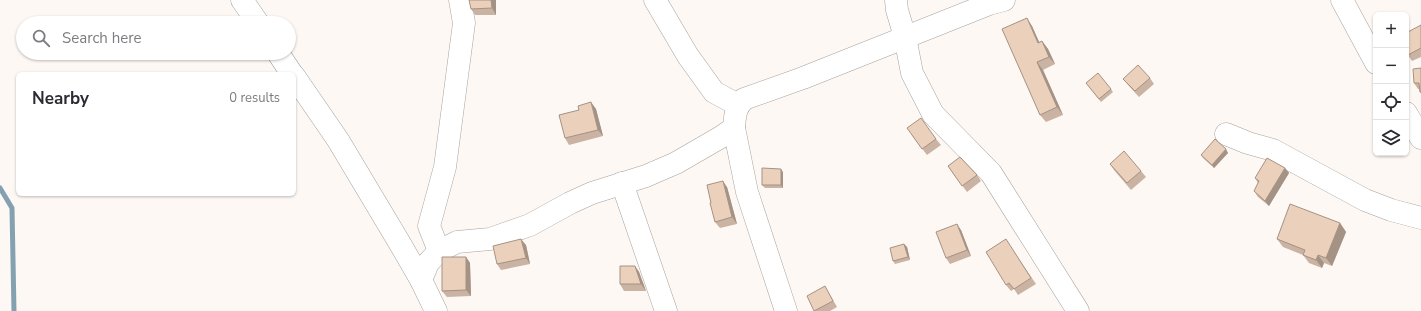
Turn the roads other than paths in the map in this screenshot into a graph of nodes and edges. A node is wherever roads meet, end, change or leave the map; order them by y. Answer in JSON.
{"nodes":[{"id":1,"x":242,"y":0,"type":"edge"},
{"id":2,"x":460,"y":0,"type":"edge"},
{"id":3,"x":655,"y":0,"type":"edge"},
{"id":4,"x":896,"y":0,"type":"edge"},
{"id":5,"x":1004,"y":0,"type":"edge"},
{"id":6,"x":1342,"y":0,"type":"edge"},
{"id":7,"x":253,"y":16,"type":"edge"},
{"id":8,"x":905,"y":37,"type":"junction"},
{"id":9,"x":1373,"y":57,"type":"edge"},
{"id":10,"x":283,"y":60,"type":"edge"},
{"id":11,"x":291,"y":72,"type":"edge"},
{"id":12,"x":296,"y":79,"type":"edge"},
{"id":13,"x":738,"y":105,"type":"junction"},
{"id":14,"x":1409,"y":118,"type":"edge"},
{"id":15,"x":734,"y":128,"type":"junction"},
{"id":16,"x":1226,"y":134,"type":"dead end"},
{"id":17,"x":1421,"y":138,"type":"edge"},
{"id":18,"x":622,"y":183,"type":"junction"},
{"id":19,"x":1421,"y":218,"type":"edge"},
{"id":20,"x":439,"y":251,"type":"junction"},
{"id":21,"x":421,"y":280,"type":"junction"},
{"id":22,"x":436,"y":311,"type":"edge"},
{"id":23,"x":666,"y":311,"type":"edge"},
{"id":24,"x":786,"y":311,"type":"edge"},
{"id":25,"x":1078,"y":311,"type":"edge"}],
"edges":[{"from":1,"to":7,"type":"street"},
{"from":2,"to":20,"type":"street"},
{"from":3,"to":13,"type":"street"},
{"from":4,"to":8,"type":"street"},
{"from":5,"to":8,"type":"street"},
{"from":6,"to":9,"type":"street"},
{"from":8,"to":13,"type":"street"},
{"from":8,"to":25,"type":"street"},
{"from":10,"to":11,"type":"street"},
{"from":12,"to":21,"type":"street"},
{"from":13,"to":15,"type":"street"},
{"from":14,"to":17,"type":"street"},
{"from":15,"to":18,"type":"street"},
{"from":15,"to":24,"type":"street"},
{"from":16,"to":19,"type":"street"},
{"from":18,"to":20,"type":"street"},
{"from":18,"to":23,"type":"street"},
{"from":20,"to":21,"type":"street"},
{"from":21,"to":22,"type":"street"}]}
